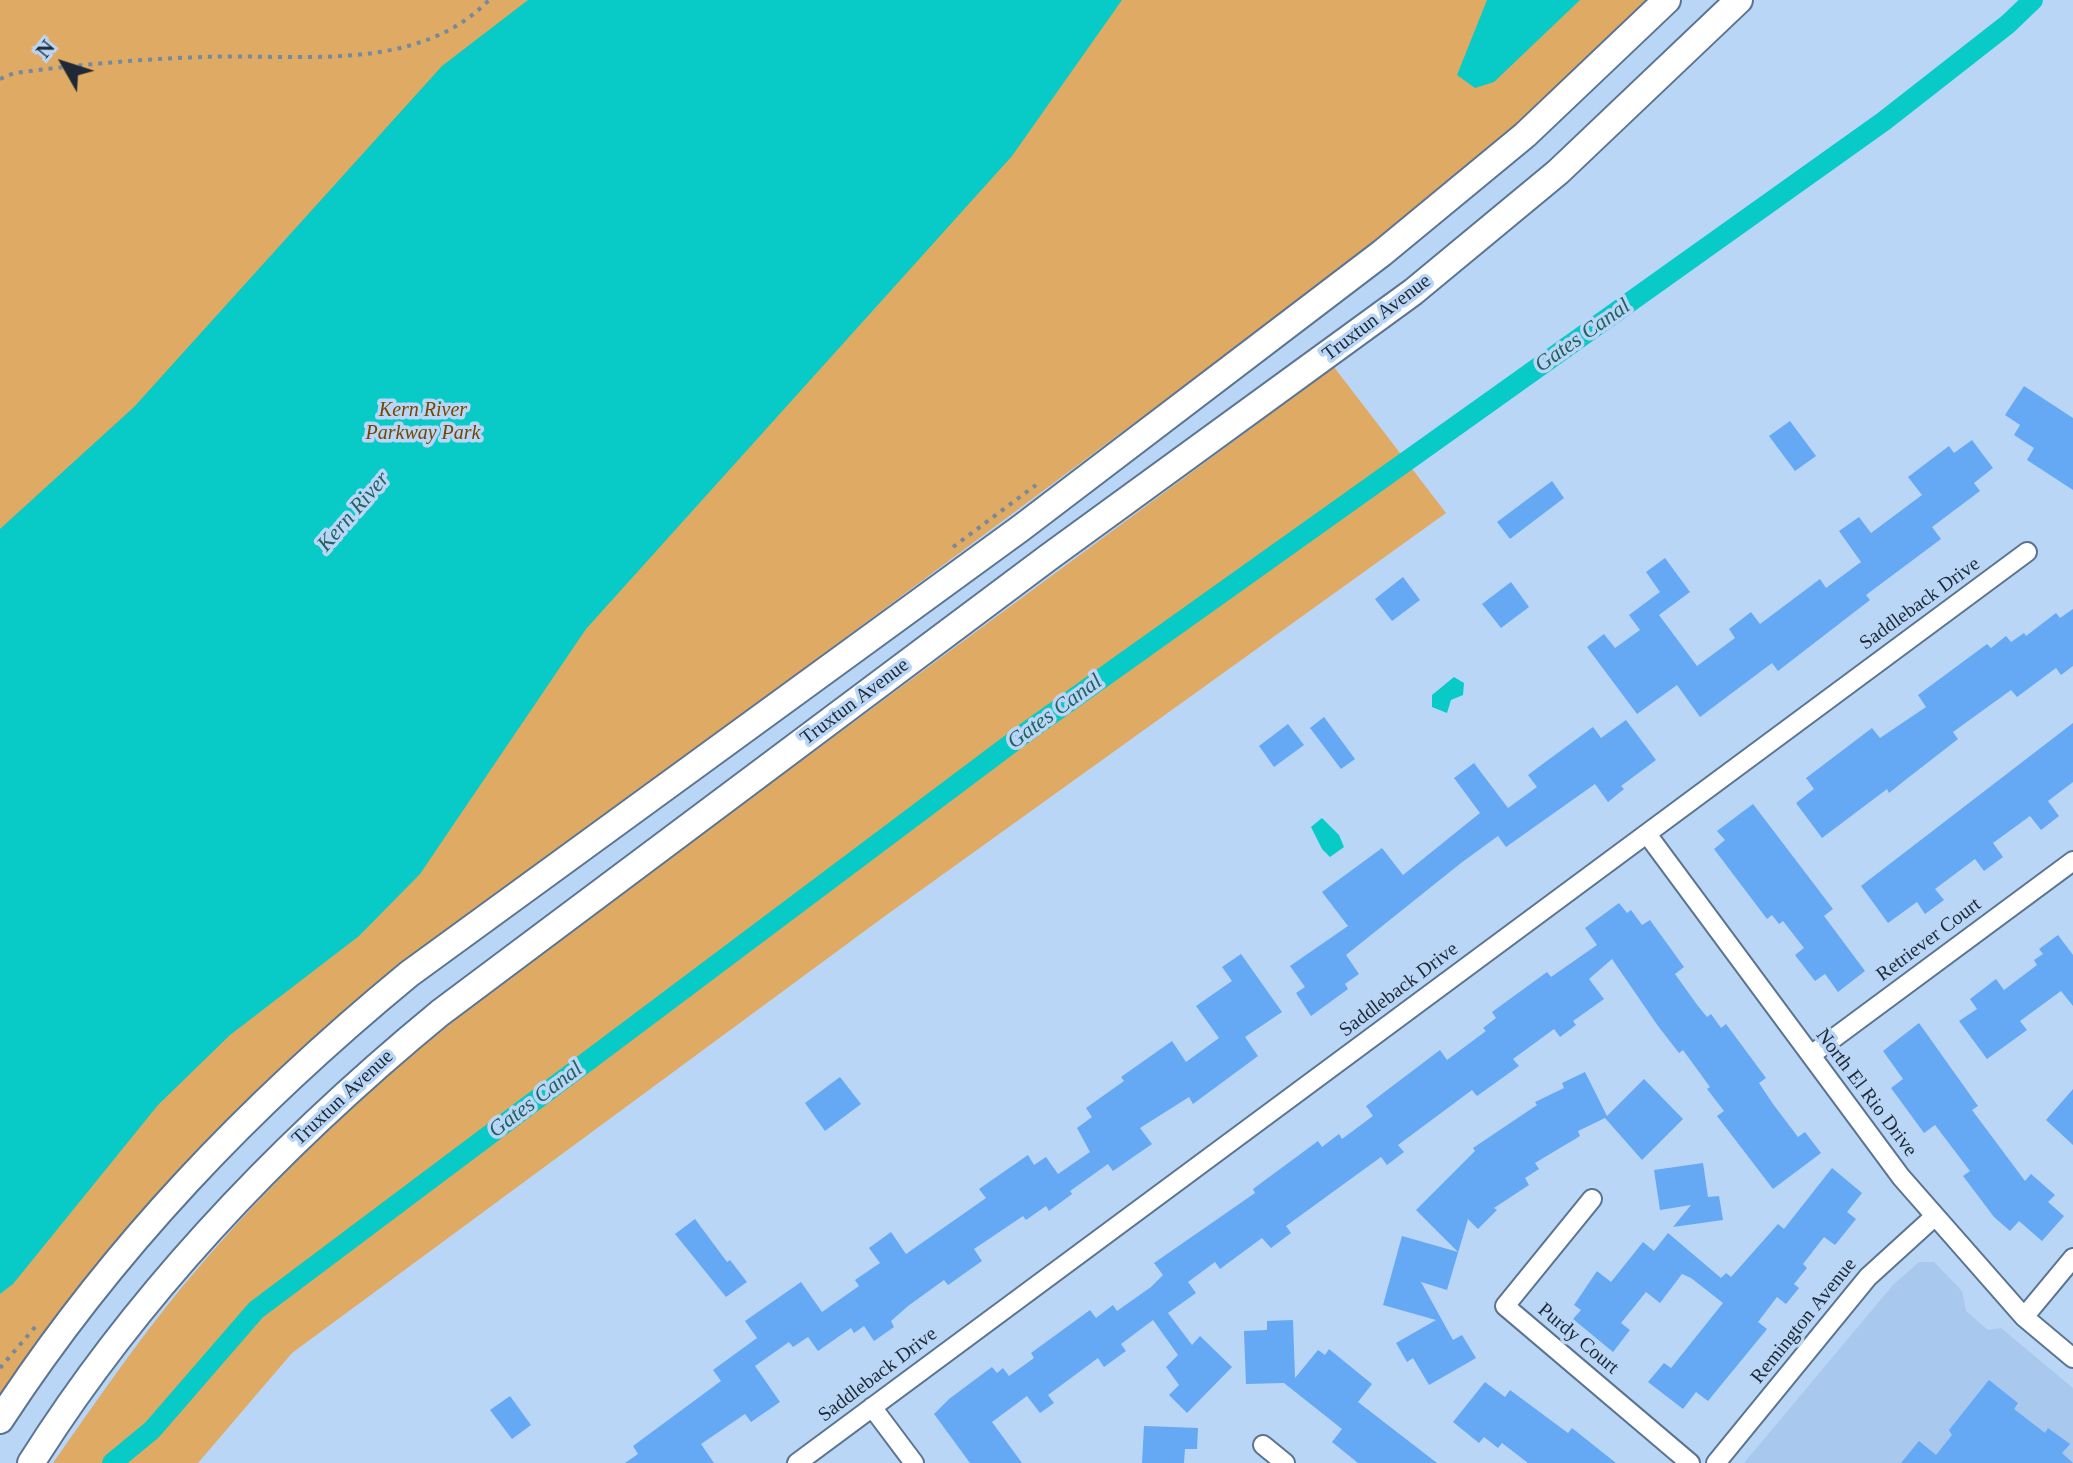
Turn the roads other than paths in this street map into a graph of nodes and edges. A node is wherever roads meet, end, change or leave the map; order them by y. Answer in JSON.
{"nodes":[{"id":1,"x":1667,"y":0,"type":"edge"},
{"id":2,"x":1739,"y":0,"type":"edge"},
{"id":3,"x":2027,"y":552,"type":"dead end"},
{"id":4,"x":1647,"y":834,"type":"junction"},
{"id":5,"x":2073,"y":861,"type":"edge"},
{"id":6,"x":1811,"y":1055,"type":"junction"},
{"id":7,"x":1592,"y":1199,"type":"dead end"},
{"id":8,"x":1934,"y":1217,"type":"junction"},
{"id":9,"x":2073,"y":1258,"type":"edge"},
{"id":10,"x":2024,"y":1317,"type":"junction"},
{"id":11,"x":2073,"y":1358,"type":"edge"},
{"id":12,"x":872,"y":1407,"type":"junction"},
{"id":13,"x":0,"y":1420,"type":"edge"},
{"id":14,"x":1263,"y":1445,"type":"dead end"},
{"id":15,"x":31,"y":1463,"type":"edge"},
{"id":16,"x":797,"y":1463,"type":"edge"},
{"id":17,"x":914,"y":1463,"type":"edge"},
{"id":18,"x":1285,"y":1463,"type":"edge"},
{"id":19,"x":1690,"y":1463,"type":"edge"},
{"id":20,"x":1716,"y":1463,"type":"edge"}],
"edges":[{"from":1,"to":13,"type":"main road","name":"Truxtun Avenue"},
{"from":2,"to":15,"type":"main road","name":"Truxtun Avenue"},
{"from":3,"to":4,"type":"street","name":"Saddleback Drive"},
{"from":4,"to":6,"type":"street","name":"North El Rio Drive"},
{"from":4,"to":12,"type":"street","name":"Saddleback Drive"},
{"from":5,"to":6,"type":"street","name":"Retriever Court"},
{"from":6,"to":8,"type":"street","name":"North El Rio Drive"},
{"from":7,"to":19,"type":"street","name":"Purdy Court"},
{"from":8,"to":10,"type":"street","name":"North El Rio Drive"},
{"from":8,"to":20,"type":"street","name":"Remington Avenue"},
{"from":9,"to":10,"type":"street"},
{"from":10,"to":11,"type":"street","name":"North El Rio Drive"},
{"from":12,"to":16,"type":"street","name":"Saddleback Drive"},
{"from":12,"to":17,"type":"street"},
{"from":14,"to":18,"type":"street"}]}
